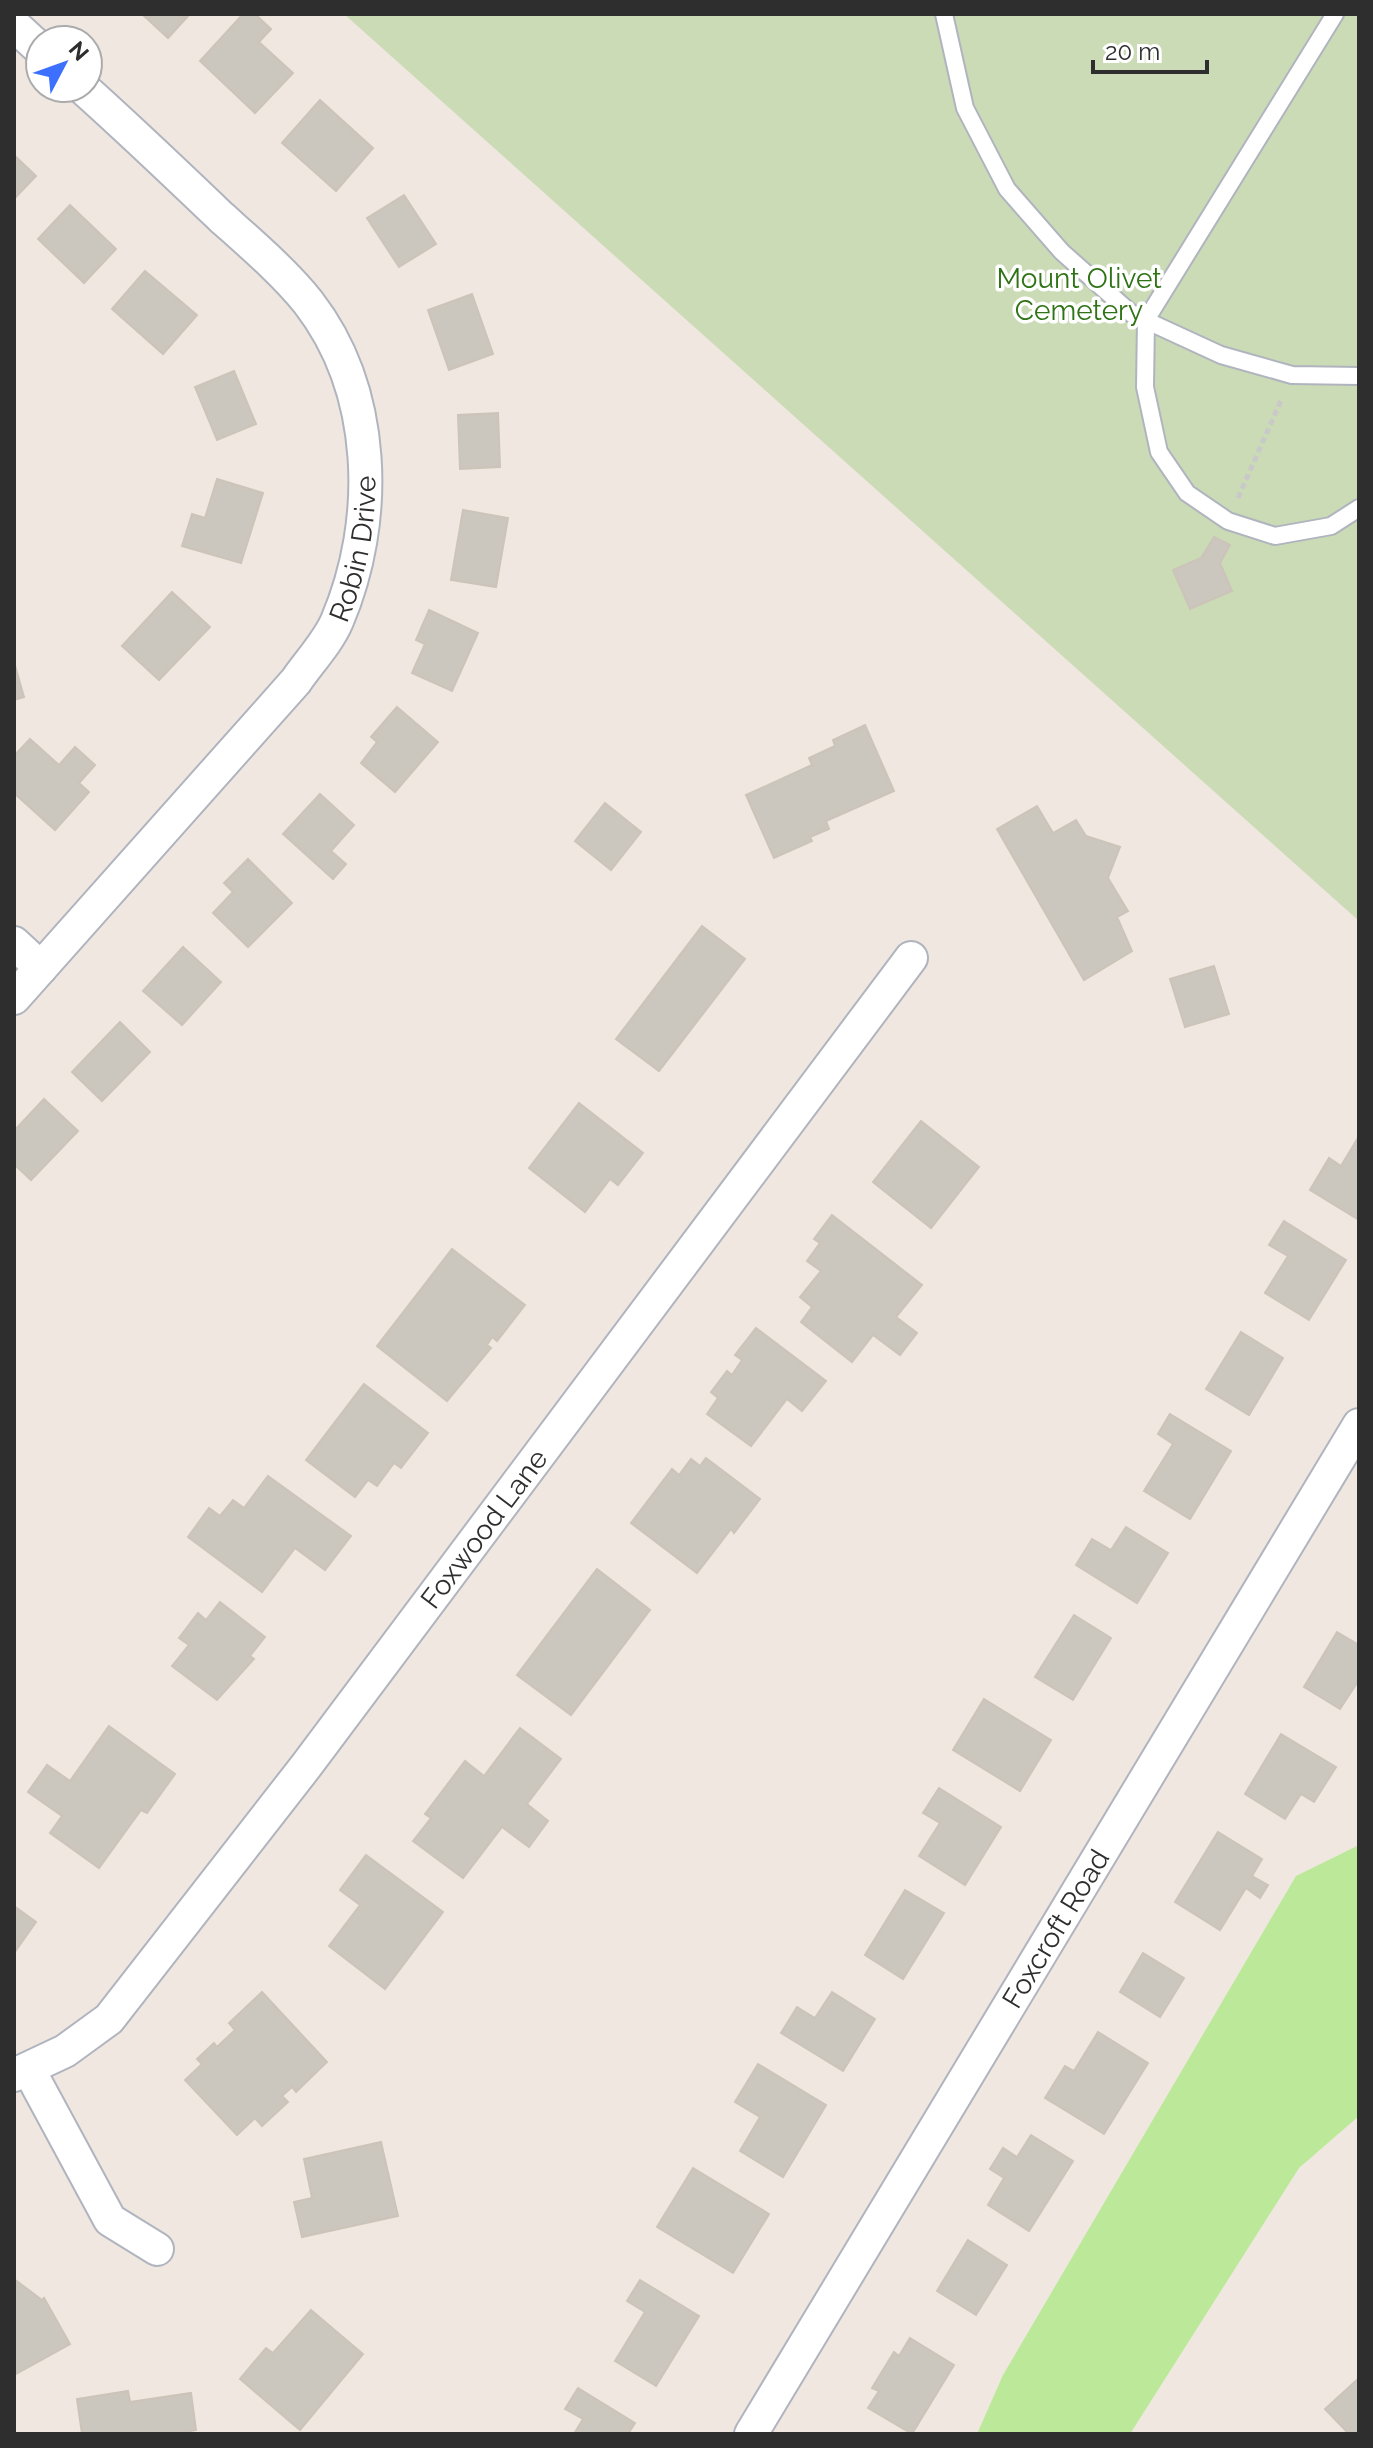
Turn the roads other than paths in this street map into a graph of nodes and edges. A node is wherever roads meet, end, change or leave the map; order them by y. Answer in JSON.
{"nodes":[{"id":1,"x":944,"y":14,"type":"edge"},
{"id":2,"x":1335,"y":14,"type":"edge"},
{"id":3,"x":100,"y":104,"type":"edge"},
{"id":4,"x":1146,"y":320,"type":"junction"},
{"id":5,"x":1359,"y":376,"type":"edge"},
{"id":6,"x":1359,"y":508,"type":"edge"},
{"id":7,"x":14,"y":943,"type":"edge"},
{"id":8,"x":911,"y":958,"type":"dead end"},
{"id":9,"x":41,"y":968,"type":"junction"},
{"id":10,"x":14,"y":998,"type":"edge"},
{"id":11,"x":1359,"y":1425,"type":"edge"},
{"id":12,"x":22,"y":2073,"type":"edge"},
{"id":13,"x":157,"y":2249,"type":"dead end"},
{"id":14,"x":751,"y":2434,"type":"edge"}],
"edges":[{"from":1,"to":4,"type":"lane"},
{"from":2,"to":4,"type":"lane"},
{"from":3,"to":9,"type":"street","name":"Robin Drive"},
{"from":4,"to":5,"type":"lane"},
{"from":4,"to":6,"type":"lane"},
{"from":7,"to":9,"type":"street"},
{"from":8,"to":12,"type":"street","name":"Foxwood Lane"},
{"from":9,"to":10,"type":"street","name":"Robin Drive"},
{"from":11,"to":14,"type":"street","name":"Foxcroft Road"},
{"from":12,"to":13,"type":"street"}]}
